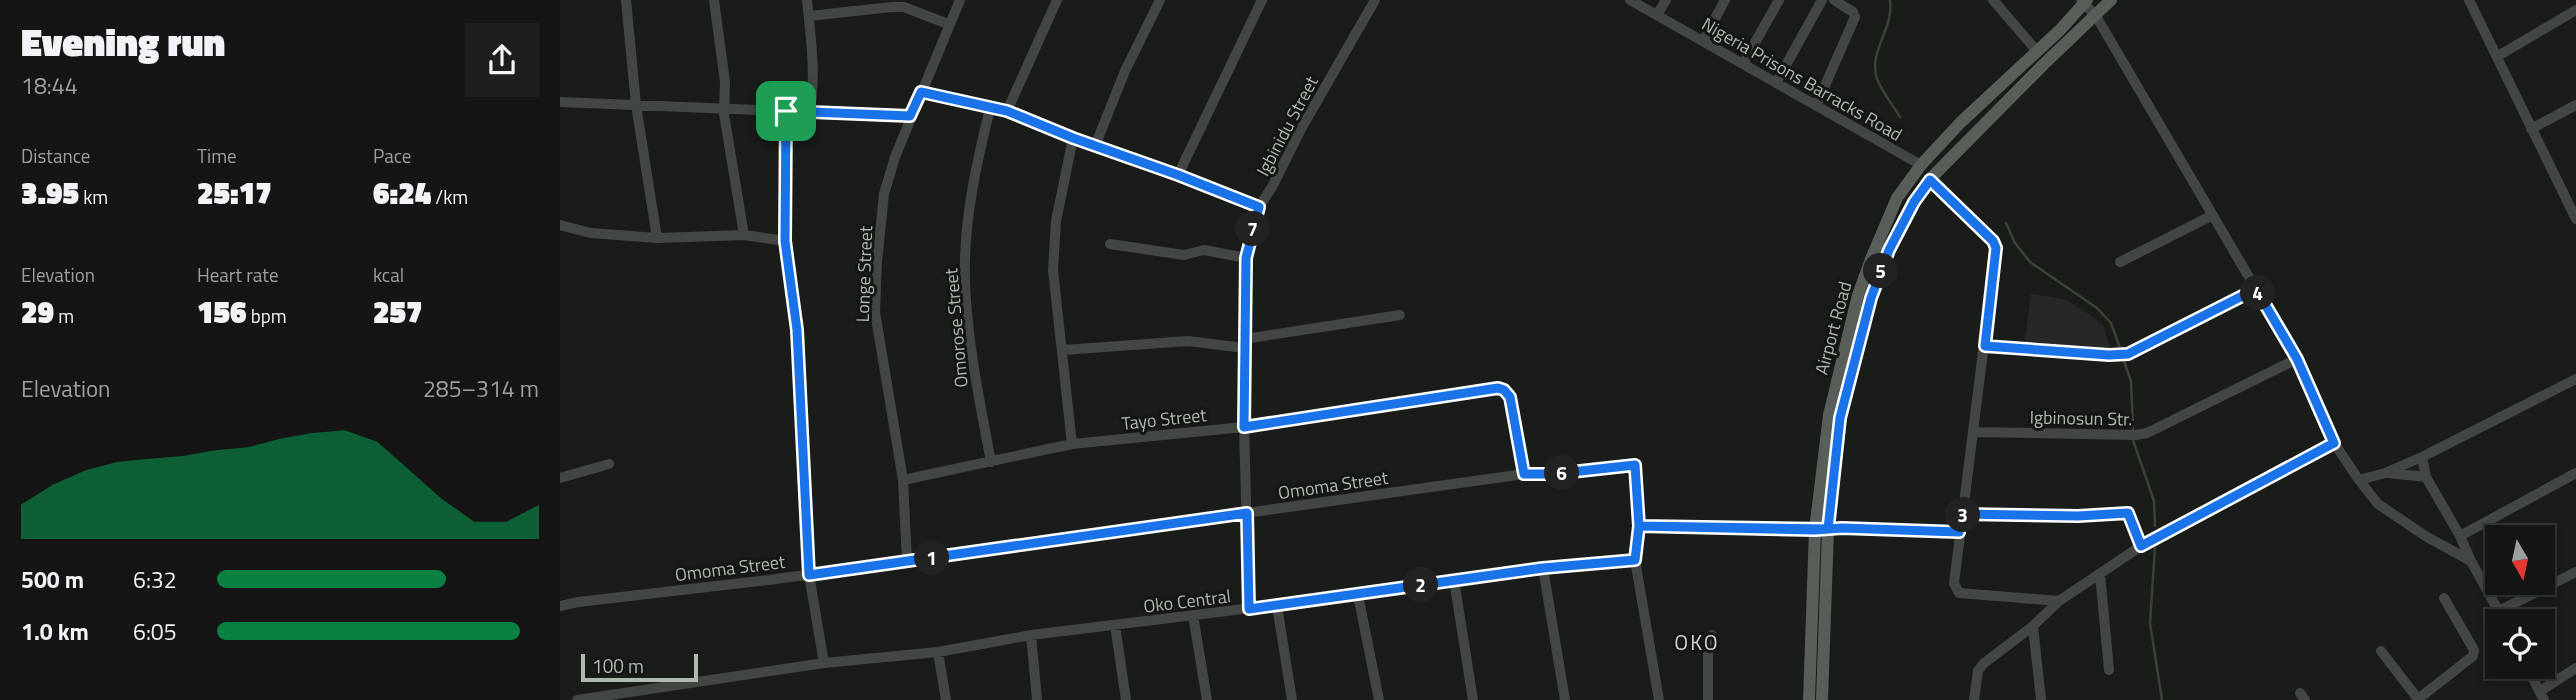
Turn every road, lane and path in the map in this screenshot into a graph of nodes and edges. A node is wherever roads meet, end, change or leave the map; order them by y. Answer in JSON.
{"nodes":[{"id":1,"x":626,"y":0,"type":"edge"},
{"id":2,"x":714,"y":0,"type":"edge"},
{"id":3,"x":807,"y":0,"type":"edge"},
{"id":4,"x":960,"y":0,"type":"edge"},
{"id":5,"x":1056,"y":0,"type":"edge"},
{"id":6,"x":1160,"y":0,"type":"edge"},
{"id":7,"x":1262,"y":0,"type":"edge"},
{"id":8,"x":1375,"y":0,"type":"edge"},
{"id":9,"x":1630,"y":0,"type":"edge"},
{"id":10,"x":1666,"y":0,"type":"edge"},
{"id":11,"x":1725,"y":0,"type":"edge"},
{"id":12,"x":1779,"y":0,"type":"edge"},
{"id":13,"x":1822,"y":0,"type":"edge"},
{"id":14,"x":1834,"y":0,"type":"edge"},
{"id":15,"x":1993,"y":0,"type":"edge"},
{"id":16,"x":2111,"y":0,"type":"edge"},
{"id":17,"x":2469,"y":0,"type":"edge"},
{"id":18,"x":2083,"y":1,"type":"edge"},
{"id":19,"x":2576,"y":10,"type":"edge"},
{"id":20,"x":1657,"y":15,"type":"junction"},
{"id":21,"x":808,"y":16,"type":"junction"},
{"id":22,"x":2096,"y":16,"type":"junction"},
{"id":23,"x":948,"y":24,"type":"junction"},
{"id":24,"x":1703,"y":41,"type":"junction"},
{"id":25,"x":2036,"y":50,"type":"junction"},
{"id":26,"x":2498,"y":56,"type":"junction"},
{"id":27,"x":1743,"y":64,"type":"junction"},
{"id":28,"x":1776,"y":83,"type":"junction"},
{"id":29,"x":921,"y":92,"type":"junction"},
{"id":30,"x":560,"y":102,"type":"edge"},
{"id":31,"x":636,"y":105,"type":"junction"},
{"id":32,"x":2576,"y":105,"type":"edge"},
{"id":33,"x":1816,"y":106,"type":"junction"},
{"id":34,"x":990,"y":108,"type":"junction"},
{"id":35,"x":725,"y":109,"type":"junction"},
{"id":36,"x":786,"y":111,"type":"junction"},
{"id":37,"x":1007,"y":111,"type":"junction"},
{"id":38,"x":810,"y":112,"type":"junction"},
{"id":39,"x":910,"y":116,"type":"junction"},
{"id":40,"x":2532,"y":129,"type":"junction"},
{"id":41,"x":1073,"y":138,"type":"junction"},
{"id":42,"x":1095,"y":146,"type":"junction"},
{"id":43,"x":1921,"y":165,"type":"junction"},
{"id":44,"x":1178,"y":175,"type":"junction"},
{"id":45,"x":1930,"y":180,"type":"junction"},
{"id":46,"x":2572,"y":200,"type":"edge"},
{"id":47,"x":1259,"y":207,"type":"junction"},
{"id":48,"x":2213,"y":215,"type":"junction"},
{"id":49,"x":2576,"y":219,"type":"edge"},
{"id":50,"x":560,"y":225,"type":"edge"},
{"id":51,"x":744,"y":235,"type":"junction"},
{"id":52,"x":657,"y":239,"type":"junction"},
{"id":53,"x":785,"y":241,"type":"junction"},
{"id":54,"x":1110,"y":244,"type":"dead end"},
{"id":55,"x":1246,"y":258,"type":"junction"},
{"id":56,"x":2120,"y":262,"type":"dead end"},
{"id":57,"x":2256,"y":289,"type":"junction"},
{"id":58,"x":1399,"y":315,"type":"dead end"},
{"id":59,"x":1244,"y":344,"type":"junction"},
{"id":60,"x":1985,"y":346,"type":"junction"},
{"id":61,"x":1063,"y":350,"type":"junction"},
{"id":62,"x":2297,"y":359,"type":"junction"},
{"id":63,"x":2576,"y":379,"type":"edge"},
{"id":64,"x":1244,"y":427,"type":"junction"},
{"id":65,"x":1974,"y":432,"type":"junction"},
{"id":66,"x":2334,"y":443,"type":"junction"},
{"id":67,"x":1072,"y":444,"type":"junction"},
{"id":68,"x":2422,"y":457,"type":"junction"},
{"id":69,"x":991,"y":462,"type":"junction"},
{"id":70,"x":609,"y":464,"type":"dead end"},
{"id":71,"x":2385,"y":473,"type":"junction"},
{"id":72,"x":2576,"y":473,"type":"edge"},
{"id":73,"x":1524,"y":474,"type":"junction"},
{"id":74,"x":2426,"y":477,"type":"junction"},
{"id":75,"x":560,"y":478,"type":"edge"},
{"id":76,"x":903,"y":480,"type":"junction"},
{"id":77,"x":2359,"y":480,"type":"junction"},
{"id":78,"x":1247,"y":513,"type":"junction"},
{"id":79,"x":1962,"y":514,"type":"junction"},
{"id":80,"x":1639,"y":526,"type":"junction"},
{"id":81,"x":1828,"y":529,"type":"junction"},
{"id":82,"x":1815,"y":530,"type":"junction"},
{"id":83,"x":1959,"y":532,"type":"junction"},
{"id":84,"x":2460,"y":536,"type":"junction"},
{"id":85,"x":2141,"y":546,"type":"junction"},
{"id":86,"x":1635,"y":560,"type":"junction"},
{"id":87,"x":906,"y":561,"type":"junction"},
{"id":88,"x":2471,"y":561,"type":"junction"},
{"id":89,"x":1543,"y":568,"type":"junction"},
{"id":90,"x":2576,"y":572,"type":"edge"},
{"id":91,"x":2100,"y":574,"type":"junction"},
{"id":92,"x":809,"y":575,"type":"junction"},
{"id":93,"x":1454,"y":580,"type":"junction"},
{"id":94,"x":1358,"y":596,"type":"junction"},
{"id":95,"x":2444,"y":598,"type":"dead end"},
{"id":96,"x":2059,"y":601,"type":"junction"},
{"id":97,"x":560,"y":606,"type":"edge"},
{"id":98,"x":1277,"y":606,"type":"junction"},
{"id":99,"x":1249,"y":609,"type":"junction"},
{"id":100,"x":2498,"y":609,"type":"edge"},
{"id":101,"x":2514,"y":609,"type":"edge"},
{"id":102,"x":1193,"y":615,"type":"junction"},
{"id":103,"x":1115,"y":625,"type":"junction"},
{"id":104,"x":2032,"y":626,"type":"junction"},
{"id":105,"x":1031,"y":635,"type":"junction"},
{"id":106,"x":1712,"y":635,"type":"dead end"},
{"id":107,"x":2381,"y":651,"type":"dead end"},
{"id":108,"x":938,"y":652,"type":"junction"},
{"id":109,"x":824,"y":663,"type":"junction"},
{"id":110,"x":2576,"y":668,"type":"edge"},
{"id":111,"x":2109,"y":670,"type":"dead end"},
{"id":112,"x":2533,"y":679,"type":"edge"},
{"id":113,"x":2542,"y":696,"type":"edge"},
{"id":114,"x":577,"y":700,"type":"edge"},
{"id":115,"x":946,"y":700,"type":"edge"},
{"id":116,"x":1037,"y":700,"type":"edge"},
{"id":117,"x":1126,"y":700,"type":"edge"},
{"id":118,"x":1208,"y":700,"type":"edge"},
{"id":119,"x":1292,"y":700,"type":"edge"},
{"id":120,"x":1379,"y":700,"type":"edge"},
{"id":121,"x":1473,"y":700,"type":"edge"},
{"id":122,"x":1565,"y":700,"type":"edge"},
{"id":123,"x":1659,"y":700,"type":"edge"},
{"id":124,"x":1707,"y":700,"type":"edge"},
{"id":125,"x":1809,"y":700,"type":"edge"},
{"id":126,"x":1822,"y":700,"type":"edge"},
{"id":127,"x":1974,"y":700,"type":"edge"},
{"id":128,"x":2041,"y":700,"type":"edge"},
{"id":129,"x":2418,"y":700,"type":"edge"}],
"edges":[{"from":1,"to":31,"type":"street"},
{"from":2,"to":35,"type":"street"},
{"from":3,"to":21,"type":"street"},
{"from":4,"to":23,"type":"street","name":"Longe Street"},
{"from":5,"to":37,"type":"street"},
{"from":6,"to":42,"type":"street"},
{"from":7,"to":44,"type":"street"},
{"from":8,"to":47,"type":"street","name":"Igbinidu Street"},
{"from":9,"to":20,"type":"street","name":"Nigeria Prisons Barracks Road"},
{"from":10,"to":20,"type":"street"},
{"from":11,"to":24,"type":"street"},
{"from":12,"to":27,"type":"street"},
{"from":13,"to":28,"type":"street"},
{"from":14,"to":33,"type":"street"},
{"from":15,"to":25,"type":"street"},
{"from":16,"to":22,"type":"main road","name":"Airport Road"},
{"from":17,"to":26,"type":"street"},
{"from":18,"to":22,"type":"street"},
{"from":18,"to":25,"type":"main road","name":"Airport Road"},
{"from":19,"to":26,"type":"street"},
{"from":20,"to":24,"type":"street","name":"Nigeria Prisons Barracks Road"},
{"from":21,"to":23,"type":"street"},
{"from":21,"to":38,"type":"street"},
{"from":22,"to":45,"type":"main road","name":"Airport Road"},
{"from":22,"to":48,"type":"street"},
{"from":23,"to":29,"type":"street","name":"Longe Street"},
{"from":24,"to":27,"type":"street","name":"Nigeria Prisons Barracks Road"},
{"from":25,"to":43,"type":"main road","name":"Airport Road"},
{"from":26,"to":40,"type":"street"},
{"from":27,"to":28,"type":"street","name":"Nigeria Prisons Barracks Road"},
{"from":28,"to":33,"type":"street","name":"Nigeria Prisons Barracks Road"},
{"from":29,"to":34,"type":"street"},
{"from":29,"to":39,"type":"street","name":"Longe Street"},
{"from":30,"to":31,"type":"street"},
{"from":31,"to":35,"type":"street"},
{"from":31,"to":52,"type":"street"},
{"from":32,"to":40,"type":"street"},
{"from":33,"to":43,"type":"street","name":"Nigeria Prisons Barracks Road"},
{"from":34,"to":37,"type":"street"},
{"from":34,"to":69,"type":"street","name":"Omorose Street"},
{"from":35,"to":36,"type":"street"},
{"from":35,"to":51,"type":"street"},
{"from":36,"to":38,"type":"street"},
{"from":36,"to":53,"type":"street"},
{"from":37,"to":41,"type":"street"},
{"from":38,"to":39,"type":"street"},
{"from":39,"to":76,"type":"street","name":"Longe Street"},
{"from":40,"to":46,"type":"street"},
{"from":41,"to":42,"type":"street"},
{"from":41,"to":61,"type":"street"},
{"from":42,"to":44,"type":"street"},
{"from":43,"to":82,"type":"main road","name":"Airport Road"},
{"from":44,"to":47,"type":"street"},
{"from":45,"to":60,"type":"street"},
{"from":45,"to":81,"type":"main road","name":"Airport Road"},
{"from":46,"to":49,"type":"street"},
{"from":47,"to":55,"type":"street","name":"Igbinidu Street"},
{"from":48,"to":56,"type":"street"},
{"from":48,"to":57,"type":"street"},
{"from":50,"to":52,"type":"street"},
{"from":51,"to":52,"type":"street"},
{"from":51,"to":53,"type":"street"},
{"from":53,"to":92,"type":"street"},
{"from":54,"to":55,"type":"street"},
{"from":55,"to":59,"type":"street","name":"Igbinidu Street"},
{"from":57,"to":60,"type":"street"},
{"from":57,"to":62,"type":"street"},
{"from":58,"to":59,"type":"street"},
{"from":59,"to":61,"type":"street"},
{"from":59,"to":64,"type":"street","name":"Igbinidu Street"},
{"from":60,"to":65,"type":"street"},
{"from":61,"to":67,"type":"street"},
{"from":62,"to":65,"type":"street","name":"Igbinosun Str."},
{"from":62,"to":66,"type":"street"},
{"from":63,"to":68,"type":"street"},
{"from":64,"to":67,"type":"street","name":"Tayo Street"},
{"from":64,"to":73,"type":"street","name":"Tayo Street"},
{"from":64,"to":78,"type":"street","name":"Igbinidu Street"},
{"from":65,"to":79,"type":"street"},
{"from":66,"to":77,"type":"street"},
{"from":66,"to":85,"type":"street"},
{"from":67,"to":69,"type":"street","name":"Tayo Street"},
{"from":68,"to":71,"type":"street"},
{"from":68,"to":74,"type":"street"},
{"from":69,"to":76,"type":"street","name":"Tayo Street"},
{"from":70,"to":75,"type":"street"},
{"from":71,"to":74,"type":"street"},
{"from":71,"to":77,"type":"street"},
{"from":72,"to":84,"type":"street"},
{"from":73,"to":78,"type":"street","name":"Omoma Street"},
{"from":73,"to":80,"type":"street","name":"Omoma Street"},
{"from":74,"to":84,"type":"street"},
{"from":76,"to":87,"type":"street","name":"Longe Street"},
{"from":77,"to":88,"type":"street"},
{"from":78,"to":87,"type":"street","name":"Omoma Street"},
{"from":78,"to":99,"type":"street","name":"Igbinidu Street"},
{"from":79,"to":83,"type":"street"},
{"from":79,"to":85,"type":"street"},
{"from":80,"to":82,"type":"street"},
{"from":80,"to":86,"type":"street"},
{"from":81,"to":82,"type":"street"},
{"from":81,"to":83,"type":"street"},
{"from":81,"to":126,"type":"main road","name":"Airport Road"},
{"from":82,"to":125,"type":"main road","name":"Airport Road"},
{"from":83,"to":96,"type":"street"},
{"from":84,"to":88,"type":"street"},
{"from":85,"to":91,"type":"street"},
{"from":86,"to":89,"type":"street","name":"Oko Central"},
{"from":86,"to":123,"type":"street"},
{"from":87,"to":92,"type":"street","name":"Omoma Street"},
{"from":88,"to":100,"type":"street"},
{"from":89,"to":93,"type":"street","name":"Oko Central"},
{"from":89,"to":122,"type":"street"},
{"from":90,"to":101,"type":"street"},
{"from":91,"to":96,"type":"street"},
{"from":91,"to":111,"type":"street"},
{"from":92,"to":97,"type":"street","name":"Omoma Street"},
{"from":92,"to":109,"type":"street"},
{"from":93,"to":94,"type":"street","name":"Oko Central"},
{"from":93,"to":121,"type":"street"},
{"from":94,"to":98,"type":"street","name":"Oko Central"},
{"from":94,"to":120,"type":"street"},
{"from":95,"to":129,"type":"street"},
{"from":96,"to":104,"type":"street"},
{"from":98,"to":99,"type":"street","name":"Oko Central"},
{"from":98,"to":119,"type":"street"},
{"from":99,"to":102,"type":"street","name":"Oko Central"},
{"from":102,"to":103,"type":"street","name":"Oko Central"},
{"from":102,"to":118,"type":"street"},
{"from":103,"to":105,"type":"street","name":"Oko Central"},
{"from":103,"to":117,"type":"street"},
{"from":104,"to":127,"type":"street"},
{"from":104,"to":128,"type":"street"},
{"from":105,"to":108,"type":"street","name":"Oko Central"},
{"from":105,"to":116,"type":"street"},
{"from":106,"to":124,"type":"street"},
{"from":107,"to":129,"type":"street"},
{"from":108,"to":109,"type":"street","name":"Oko Central"},
{"from":108,"to":115,"type":"street"},
{"from":109,"to":114,"type":"street","name":"Oko Central"},
{"from":110,"to":113,"type":"street"},
{"from":112,"to":113,"type":"street"}]}
